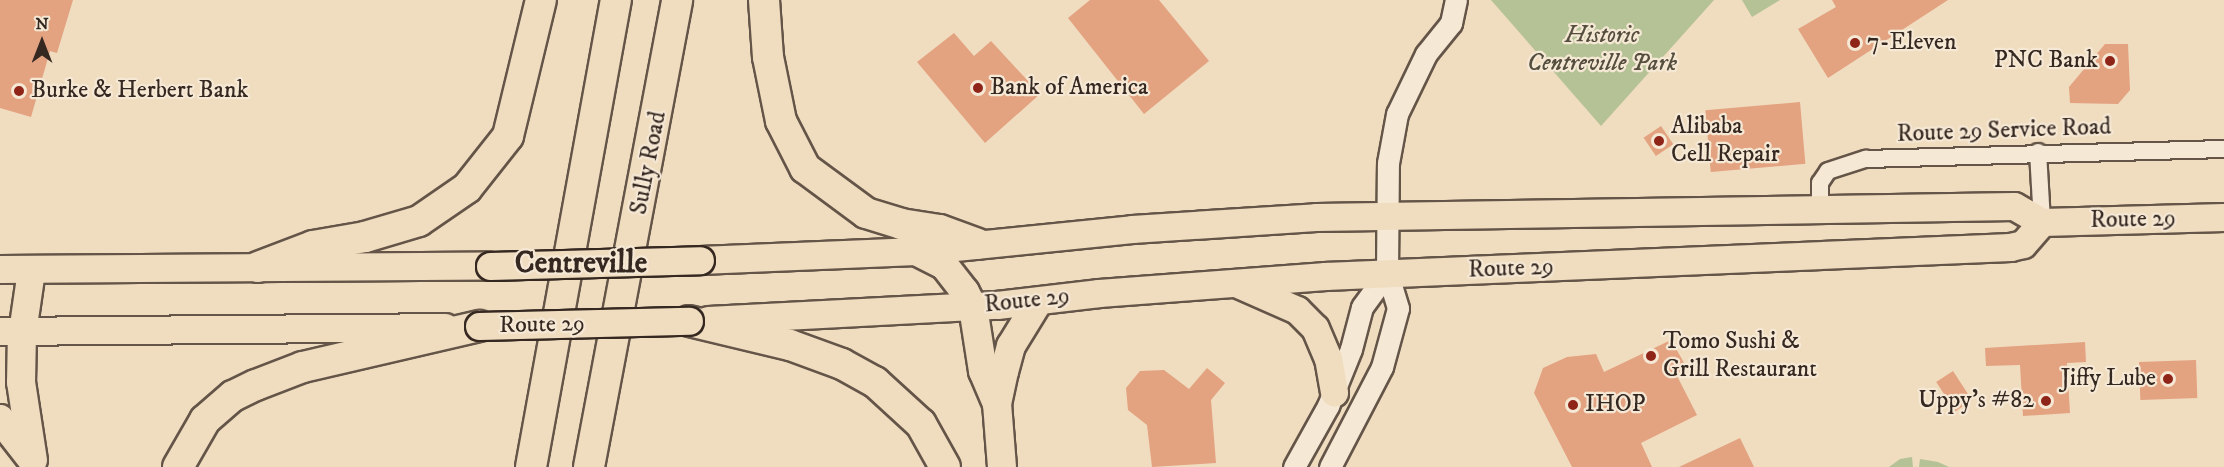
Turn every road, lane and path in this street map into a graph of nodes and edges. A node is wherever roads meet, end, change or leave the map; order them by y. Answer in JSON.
{"nodes":[{"id":1,"x":540,"y":0,"type":"edge"},
{"id":2,"x":616,"y":0,"type":"edge"},
{"id":3,"x":677,"y":0,"type":"edge"},
{"id":4,"x":764,"y":0,"type":"edge"},
{"id":5,"x":1456,"y":0,"type":"edge"},
{"id":6,"x":2224,"y":149,"type":"edge"},
{"id":7,"x":2038,"y":152,"type":"junction"},
{"id":8,"x":1820,"y":209,"type":"junction"},
{"id":9,"x":1387,"y":216,"type":"junction"},
{"id":10,"x":2224,"y":218,"type":"edge"},
{"id":11,"x":2042,"y":222,"type":"junction"},
{"id":12,"x":978,"y":244,"type":"junction"},
{"id":13,"x":916,"y":251,"type":"junction"},
{"id":14,"x":258,"y":267,"type":"junction"},
{"id":15,"x":0,"y":269,"type":"edge"},
{"id":16,"x":31,"y":270,"type":"junction"},
{"id":17,"x":1387,"y":273,"type":"junction"},
{"id":18,"x":1230,"y":282,"type":"junction"},
{"id":19,"x":1038,"y":302,"type":"junction"},
{"id":20,"x":973,"y":307,"type":"junction"},
{"id":21,"x":689,"y":321,"type":"junction"},
{"id":22,"x":479,"y":326,"type":"junction"},
{"id":23,"x":11,"y":331,"type":"edge"},
{"id":24,"x":1334,"y":392,"type":"junction"},
{"id":25,"x":997,"y":404,"type":"junction"},
{"id":26,"x":0,"y":419,"type":"edge"},
{"id":27,"x":540,"y":427,"type":"junction"},
{"id":28,"x":598,"y":427,"type":"junction"},
{"id":29,"x":34,"y":464,"type":"edge"},
{"id":30,"x":178,"y":467,"type":"edge"},
{"id":31,"x":525,"y":467,"type":"edge"},
{"id":32,"x":531,"y":467,"type":"edge"},
{"id":33,"x":589,"y":467,"type":"edge"},
{"id":34,"x":597,"y":467,"type":"edge"},
{"id":35,"x":945,"y":467,"type":"edge"},
{"id":36,"x":1002,"y":467,"type":"edge"},
{"id":37,"x":1294,"y":467,"type":"edge"},
{"id":38,"x":1330,"y":467,"type":"edge"}],
"edges":[{"from":1,"to":14,"type":"highway"},
{"from":2,"to":27,"type":"highway"},
{"from":3,"to":28,"type":"highway","name":"Sully Road"},
{"from":4,"to":12,"type":"highway"},
{"from":5,"to":9,"type":"street"},
{"from":6,"to":7,"type":"street","name":"Route 29 Service Road"},
{"from":7,"to":8,"type":"street","name":"Route 29 Service Road"},
{"from":7,"to":11,"type":"street"},
{"from":8,"to":9,"type":"main road"},
{"from":8,"to":11,"type":"main road"},
{"from":9,"to":12,"type":"main road"},
{"from":9,"to":17,"type":"street"},
{"from":10,"to":11,"type":"main road","name":"Route 29"},
{"from":11,"to":17,"type":"main road","name":"Route 29"},
{"from":12,"to":13,"type":"main road"},
{"from":13,"to":14,"type":"main road","bridge":true},
{"from":13,"to":20,"type":"highway"},
{"from":14,"to":16,"type":"main road"},
{"from":15,"to":16,"type":"main road"},
{"from":16,"to":23,"type":"main road"},
{"from":17,"to":18,"type":"main road","name":"Route 29"},
{"from":17,"to":24,"type":"street"},
{"from":17,"to":38,"type":"street"},
{"from":18,"to":19,"type":"main road","name":"Route 29"},
{"from":18,"to":24,"type":"main road"},
{"from":19,"to":20,"type":"main road","name":"Route 29"},
{"from":19,"to":25,"type":"highway"},
{"from":20,"to":21,"type":"main road","name":"Route 29"},
{"from":20,"to":25,"type":"highway"},
{"from":21,"to":22,"type":"main road","name":"Route 29","bridge":true},
{"from":21,"to":35,"type":"highway"},
{"from":22,"to":23,"type":"main road","name":"Route 29"},
{"from":22,"to":30,"type":"highway"},
{"from":23,"to":29,"type":"highway"},
{"from":24,"to":37,"type":"street"},
{"from":25,"to":36,"type":"highway"},
{"from":26,"to":29,"type":"highway"},
{"from":27,"to":31,"type":"highway"},
{"from":27,"to":32,"type":"highway"},
{"from":28,"to":33,"type":"highway","name":"Sully Road"},
{"from":28,"to":34,"type":"highway"}]}
